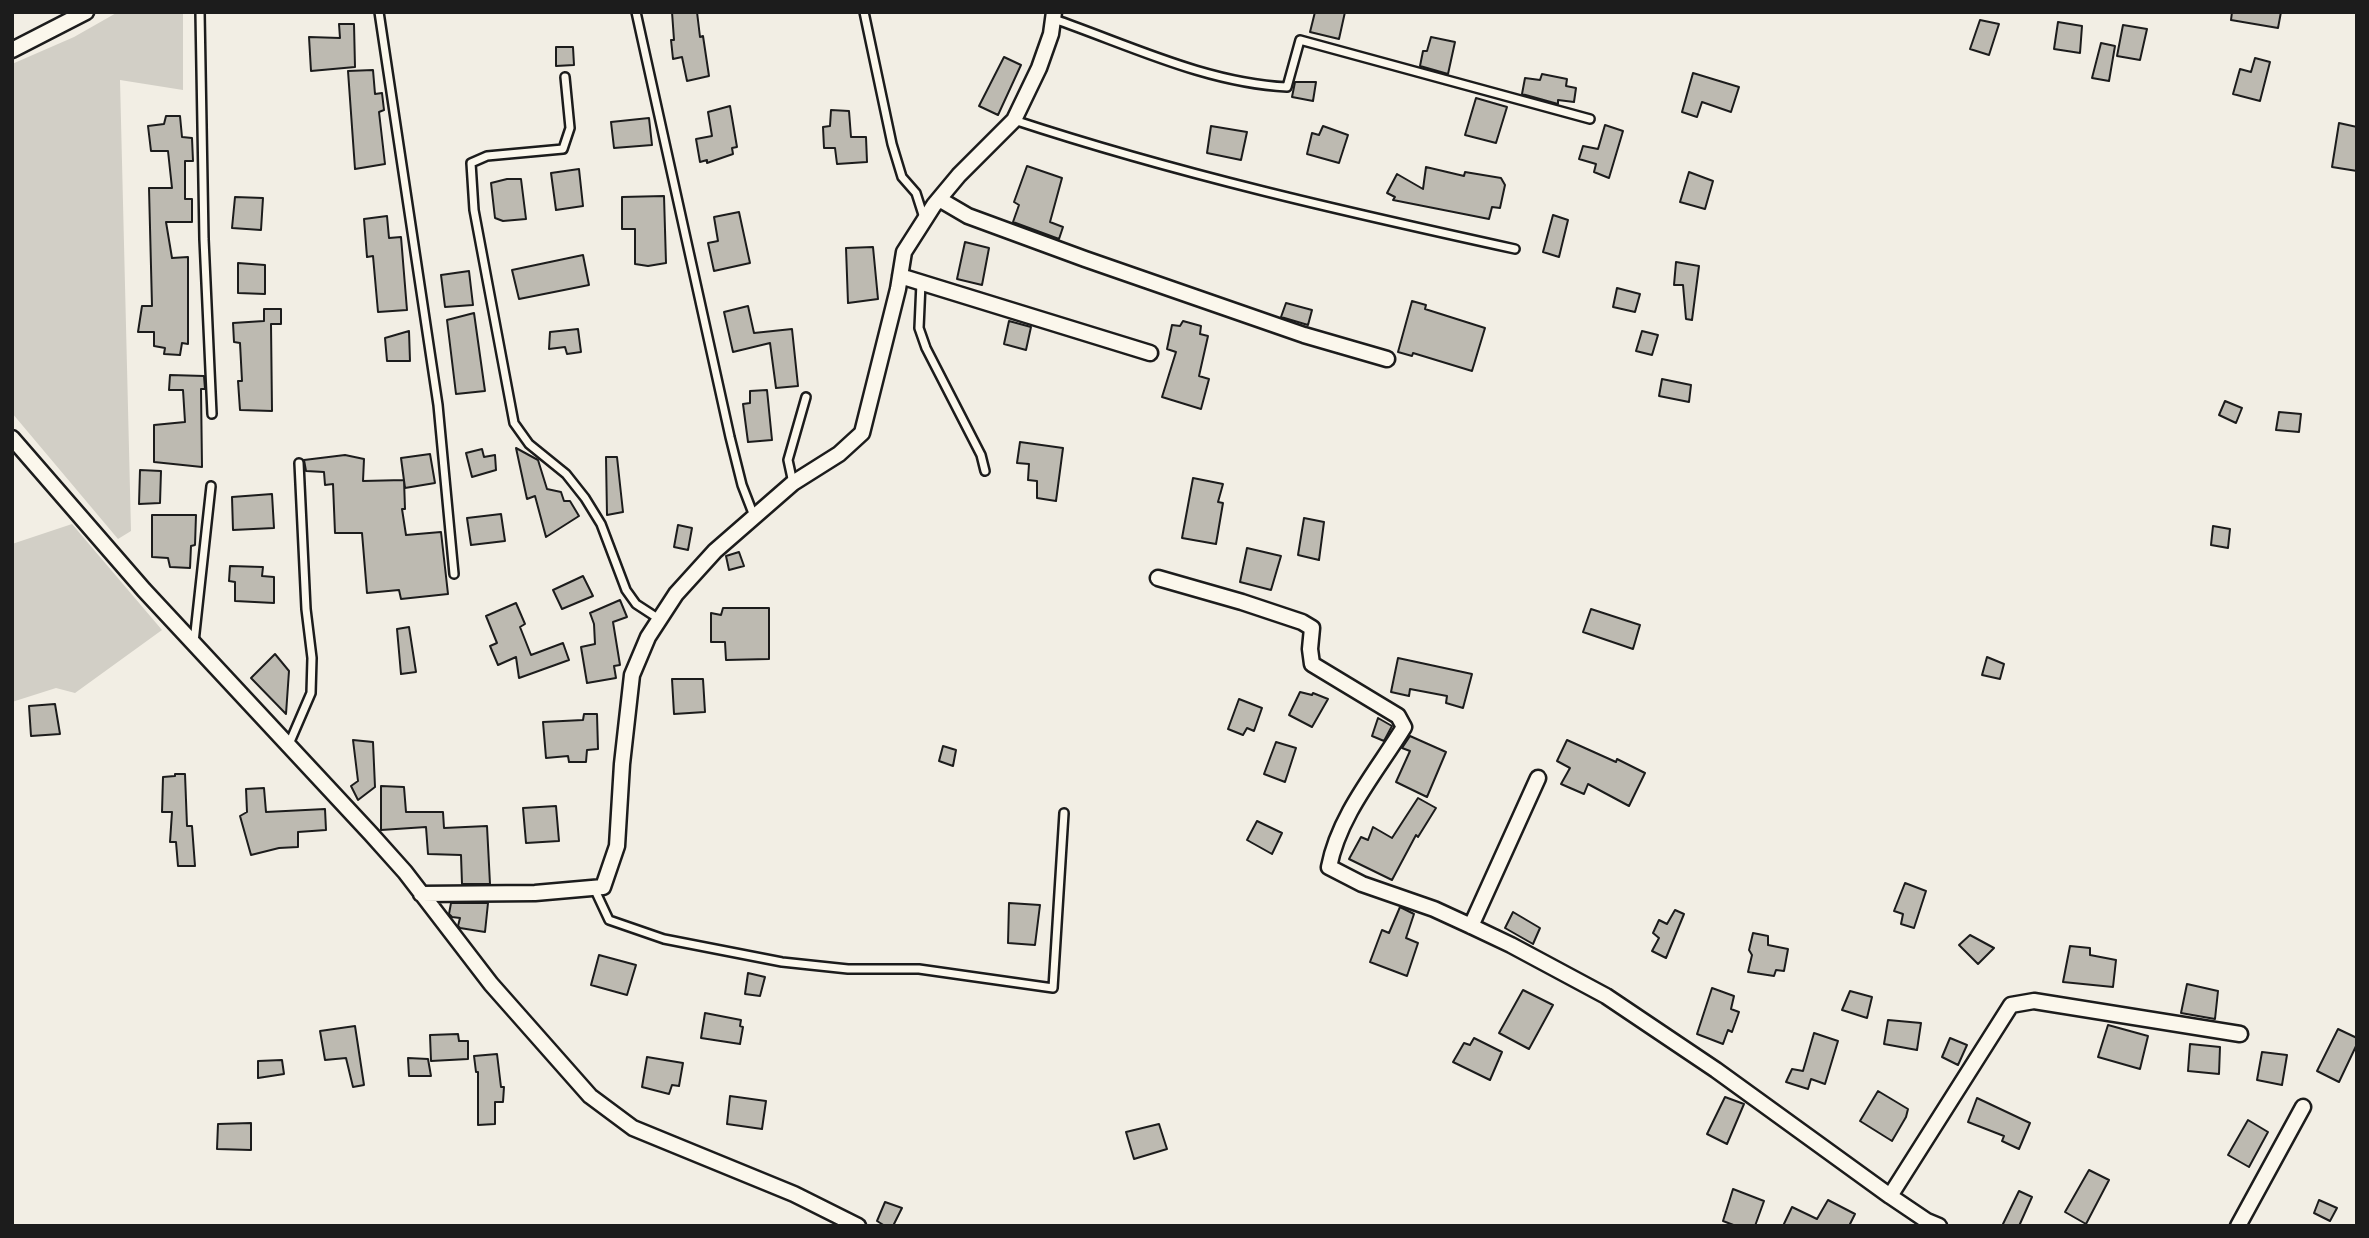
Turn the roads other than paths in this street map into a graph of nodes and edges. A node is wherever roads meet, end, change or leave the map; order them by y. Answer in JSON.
{"nodes":[{"id":1,"x":86,"y":12,"type":"edge"},
{"id":2,"x":200,"y":12,"type":"edge"},
{"id":3,"x":379,"y":12,"type":"edge"},
{"id":4,"x":636,"y":12,"type":"edge"},
{"id":5,"x":864,"y":12,"type":"edge"},
{"id":6,"x":1054,"y":16,"type":"edge"},
{"id":7,"x":12,"y":50,"type":"edge"},
{"id":8,"x":565,"y":77,"type":"dead end"},
{"id":9,"x":1590,"y":119,"type":"dead end"},
{"id":10,"x":1014,"y":120,"type":"junction"},
{"id":11,"x":939,"y":200,"type":"junction"},
{"id":12,"x":924,"y":219,"type":"junction"},
{"id":13,"x":1515,"y":249,"type":"dead end"},
{"id":14,"x":900,"y":276,"type":"junction"},
{"id":15,"x":920,"y":282,"type":"junction"},
{"id":16,"x":1150,"y":353,"type":"dead end"},
{"id":17,"x":1387,"y":359,"type":"dead end"},
{"id":18,"x":806,"y":397,"type":"dead end"},
{"id":19,"x":212,"y":414,"type":"dead end"},
{"id":20,"x":12,"y":438,"type":"edge"},
{"id":21,"x":299,"y":463,"type":"dead end"},
{"id":22,"x":985,"y":471,"type":"dead end"},
{"id":23,"x":793,"y":483,"type":"junction"},
{"id":24,"x":211,"y":486,"type":"dead end"},
{"id":25,"x":754,"y":517,"type":"junction"},
{"id":26,"x":454,"y":574,"type":"dead end"},
{"id":27,"x":1158,"y":578,"type":"dead end"},
{"id":28,"x":660,"y":619,"type":"junction"},
{"id":29,"x":194,"y":644,"type":"junction"},
{"id":30,"x":289,"y":744,"type":"junction"},
{"id":31,"x":1538,"y":778,"type":"dead end"},
{"id":32,"x":1064,"y":813,"type":"dead end"},
{"id":33,"x":594,"y":887,"type":"junction"},
{"id":34,"x":421,"y":894,"type":"junction"},
{"id":35,"x":1471,"y":926,"type":"junction"},
{"id":36,"x":2240,"y":1034,"type":"dead end"},
{"id":37,"x":2303,"y":1107,"type":"dead end"},
{"id":38,"x":1890,"y":1196,"type":"junction"},
{"id":39,"x":858,"y":1226,"type":"edge"},
{"id":40,"x":1939,"y":1226,"type":"edge"},
{"id":41,"x":2238,"y":1226,"type":"edge"}],
"edges":[{"from":1,"to":7,"type":"street"},
{"from":2,"to":19,"type":"lane"},
{"from":3,"to":26,"type":"lane"},
{"from":4,"to":25,"type":"lane"},
{"from":5,"to":12,"type":"lane"},
{"from":6,"to":9,"type":"lane"},
{"from":6,"to":10,"type":"street"},
{"from":8,"to":28,"type":"lane"},
{"from":10,"to":11,"type":"street"},
{"from":10,"to":13,"type":"lane"},
{"from":11,"to":12,"type":"street"},
{"from":11,"to":17,"type":"street"},
{"from":12,"to":14,"type":"street"},
{"from":14,"to":15,"type":"street"},
{"from":14,"to":23,"type":"street"},
{"from":15,"to":16,"type":"street"},
{"from":15,"to":22,"type":"lane"},
{"from":18,"to":23,"type":"lane"},
{"from":20,"to":29,"type":"street"},
{"from":21,"to":30,"type":"lane"},
{"from":23,"to":25,"type":"street"},
{"from":24,"to":29,"type":"lane"},
{"from":25,"to":28,"type":"street"},
{"from":27,"to":35,"type":"street"},
{"from":28,"to":33,"type":"street"},
{"from":29,"to":30,"type":"street"},
{"from":30,"to":34,"type":"street"},
{"from":31,"to":35,"type":"street"},
{"from":32,"to":33,"type":"lane"},
{"from":33,"to":34,"type":"street"},
{"from":34,"to":39,"type":"street"},
{"from":35,"to":38,"type":"street"},
{"from":36,"to":38,"type":"street"},
{"from":37,"to":41,"type":"street"},
{"from":38,"to":40,"type":"street"}]}
